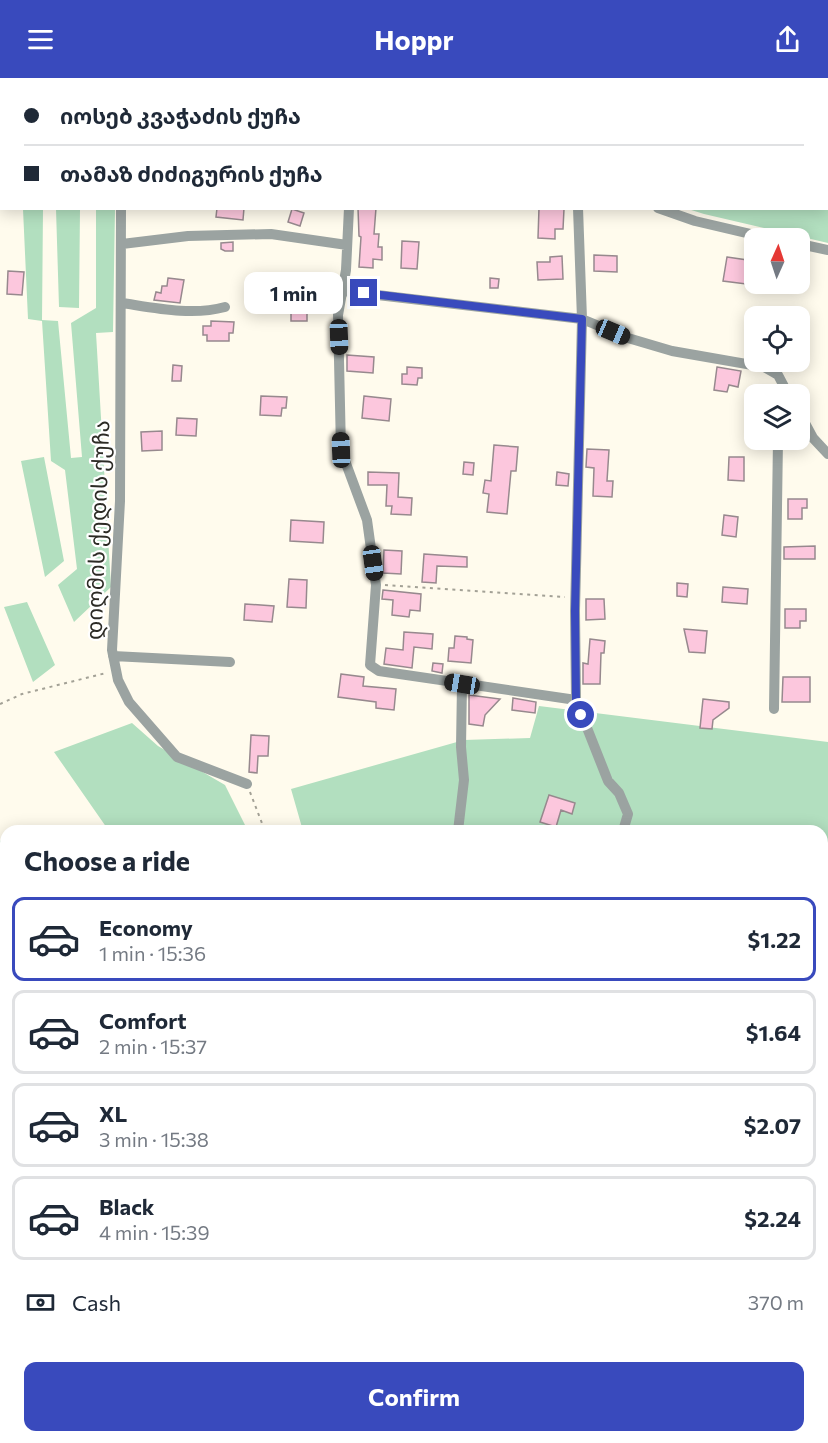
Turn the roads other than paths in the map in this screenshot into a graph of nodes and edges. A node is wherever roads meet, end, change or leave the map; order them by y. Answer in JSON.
{"nodes":[{"id":1,"x":121,"y":210,"type":"edge"},
{"id":2,"x":349,"y":210,"type":"edge"},
{"id":3,"x":578,"y":210,"type":"edge"},
{"id":4,"x":664,"y":210,"type":"edge"},
{"id":5,"x":744,"y":232,"type":"edge"},
{"id":6,"x":122,"y":244,"type":"junction"},
{"id":7,"x":347,"y":244,"type":"junction"},
{"id":8,"x":810,"y":246,"type":"edge"},
{"id":9,"x":828,"y":250,"type":"edge"},
{"id":10,"x":344,"y":291,"type":"junction"},
{"id":11,"x":122,"y":303,"type":"junction"},
{"id":12,"x":225,"y":307,"type":"dead end"},
{"id":13,"x":582,"y":319,"type":"junction"},
{"id":14,"x":778,"y":375,"type":"junction"},
{"id":15,"x":778,"y":384,"type":"edge"},
{"id":16,"x":783,"y":384,"type":"edge"},
{"id":17,"x":810,"y":432,"type":"edge"},
{"id":18,"x":778,"y":450,"type":"edge"},
{"id":19,"x":828,"y":454,"type":"edge"},
{"id":20,"x":113,"y":656,"type":"junction"},
{"id":21,"x":230,"y":662,"type":"dead end"},
{"id":22,"x":462,"y":684,"type":"junction"},
{"id":23,"x":576,"y":700,"type":"junction"},
{"id":24,"x":774,"y":709,"type":"dead end"},
{"id":25,"x":247,"y":784,"type":"road end"},
{"id":26,"x":459,"y":825,"type":"edge"},
{"id":27,"x":624,"y":825,"type":"edge"}],
"edges":[{"from":1,"to":6,"type":"street","name":"დიღმის ქედის ქუჩა"},
{"from":2,"to":7,"type":"street"},
{"from":3,"to":13,"type":"street"},
{"from":4,"to":5,"type":"street"},
{"from":6,"to":7,"type":"street"},
{"from":6,"to":11,"type":"street","name":"დიღმის ქედის ქუჩა"},
{"from":7,"to":10,"type":"street"},
{"from":8,"to":9,"type":"street"},
{"from":10,"to":13,"type":"street"},
{"from":10,"to":22,"type":"street"},
{"from":11,"to":12,"type":"street"},
{"from":11,"to":20,"type":"street","name":"დიღმის ქედის ქუჩა"},
{"from":13,"to":14,"type":"street"},
{"from":13,"to":23,"type":"street"},
{"from":14,"to":15,"type":"street"},
{"from":14,"to":16,"type":"street"},
{"from":17,"to":19,"type":"street"},
{"from":18,"to":24,"type":"street"},
{"from":20,"to":21,"type":"street"},
{"from":20,"to":25,"type":"street","name":"დიღმის ქედის ქუჩა"},
{"from":22,"to":23,"type":"street"},
{"from":22,"to":26,"type":"street"},
{"from":23,"to":27,"type":"street"}]}
